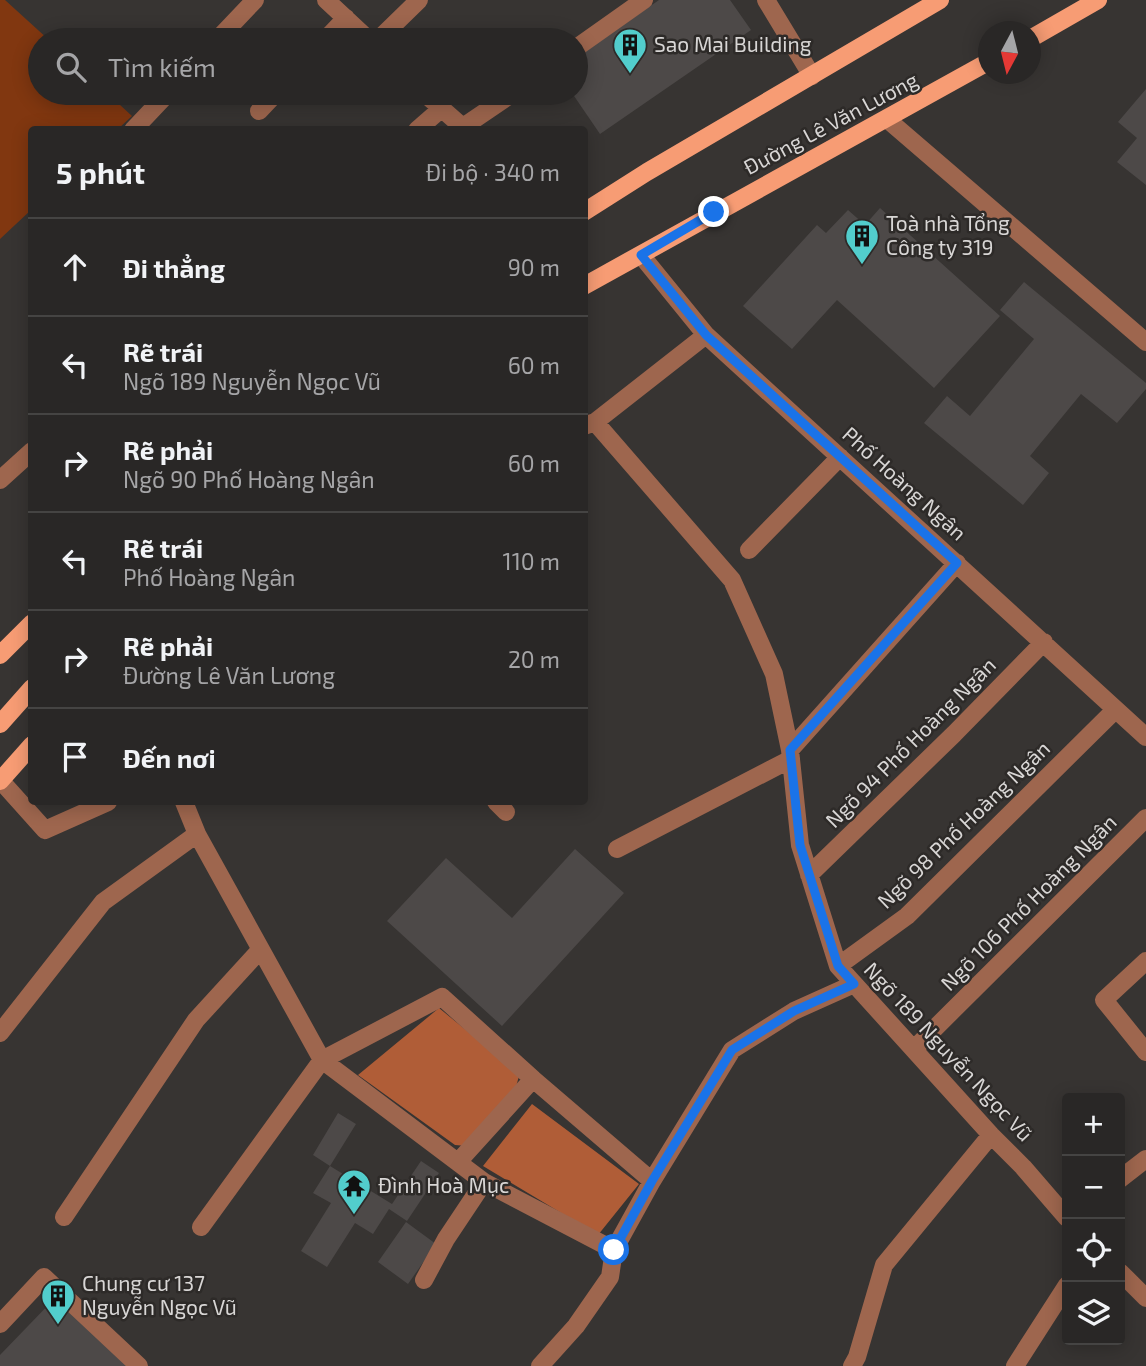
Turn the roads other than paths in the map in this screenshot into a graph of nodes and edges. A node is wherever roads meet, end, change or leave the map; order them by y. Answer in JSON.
{"nodes":[{"id":1,"x":255,"y":0,"type":"edge"},
{"id":2,"x":326,"y":0,"type":"edge"},
{"id":3,"x":419,"y":0,"type":"edge"},
{"id":4,"x":644,"y":0,"type":"edge"},
{"id":5,"x":766,"y":0,"type":"edge"},
{"id":6,"x":940,"y":0,"type":"edge"},
{"id":7,"x":1098,"y":0,"type":"edge"},
{"id":8,"x":346,"y":18,"type":"junction"},
{"id":9,"x":228,"y":28,"type":"edge"},
{"id":10,"x":336,"y":28,"type":"edge"},
{"id":11,"x":356,"y":28,"type":"edge"},
{"id":12,"x":390,"y":28,"type":"edge"},
{"id":13,"x":1041,"y":32,"type":"edge"},
{"id":14,"x":588,"y":40,"type":"edge"},
{"id":15,"x":978,"y":68,"type":"edge"},
{"id":16,"x":812,"y":76,"type":"junction"},
{"id":17,"x":157,"y":105,"type":"edge"},
{"id":18,"x":264,"y":105,"type":"edge"},
{"id":19,"x":437,"y":105,"type":"edge"},
{"id":20,"x":497,"y":105,"type":"edge"},
{"id":21,"x":441,"y":109,"type":"junction"},
{"id":22,"x":258,"y":111,"type":"dead end"},
{"id":23,"x":888,"y":120,"type":"junction"},
{"id":24,"x":137,"y":126,"type":"edge"},
{"id":25,"x":422,"y":126,"type":"edge"},
{"id":26,"x":462,"y":126,"type":"edge"},
{"id":27,"x":468,"y":126,"type":"edge"},
{"id":28,"x":588,"y":209,"type":"edge"},
{"id":29,"x":641,"y":255,"type":"junction"},
{"id":30,"x":588,"y":284,"type":"edge"},
{"id":31,"x":706,"y":335,"type":"junction"},
{"id":32,"x":1146,"y":342,"type":"edge"},
{"id":33,"x":590,"y":424,"type":"edge"},
{"id":34,"x":28,"y":455,"type":"edge"},
{"id":35,"x":840,"y":457,"type":"junction"},
{"id":36,"x":0,"y":481,"type":"edge"},
{"id":37,"x":749,"y":550,"type":"dead end"},
{"id":38,"x":957,"y":563,"type":"junction"},
{"id":39,"x":28,"y":627,"type":"edge"},
{"id":40,"x":1044,"y":642,"type":"junction"},
{"id":41,"x":0,"y":655,"type":"edge"},
{"id":42,"x":28,"y":692,"type":"edge"},
{"id":43,"x":1115,"y":710,"type":"junction"},
{"id":44,"x":0,"y":724,"type":"edge"},
{"id":45,"x":1146,"y":737,"type":"edge"},
{"id":46,"x":28,"y":750,"type":"edge"},
{"id":47,"x":791,"y":754,"type":"junction"},
{"id":48,"x":0,"y":781,"type":"edge"},
{"id":49,"x":101,"y":805,"type":"edge"},
{"id":50,"x":185,"y":805,"type":"edge"},
{"id":51,"x":1146,"y":818,"type":"edge"},
{"id":52,"x":197,"y":834,"type":"junction"},
{"id":53,"x":617,"y":849,"type":"dead end"},
{"id":54,"x":809,"y":875,"type":"junction"},
{"id":55,"x":260,"y":950,"type":"junction"},
{"id":56,"x":1146,"y":961,"type":"edge"},
{"id":57,"x":838,"y":966,"type":"junction"},
{"id":58,"x":854,"y":984,"type":"junction"},
{"id":59,"x":0,"y":1033,"type":"edge"},
{"id":60,"x":914,"y":1049,"type":"junction"},
{"id":61,"x":1146,"y":1052,"type":"edge"},
{"id":62,"x":322,"y":1060,"type":"junction"},
{"id":63,"x":533,"y":1079,"type":"junction"},
{"id":64,"x":991,"y":1135,"type":"junction"},
{"id":65,"x":1146,"y":1159,"type":"edge"},
{"id":66,"x":458,"y":1162,"type":"junction"},
{"id":67,"x":1125,"y":1175,"type":"edge"},
{"id":68,"x":652,"y":1181,"type":"junction"},
{"id":69,"x":484,"y":1182,"type":"junction"},
{"id":70,"x":1062,"y":1212,"type":"edge"},
{"id":71,"x":64,"y":1217,"type":"dead end"},
{"id":72,"x":201,"y":1227,"type":"dead end"},
{"id":73,"x":614,"y":1250,"type":"junction"},
{"id":74,"x":1125,"y":1277,"type":"edge"},
{"id":75,"x":424,"y":1280,"type":"dead end"},
{"id":76,"x":1062,"y":1293,"type":"edge"},
{"id":77,"x":1146,"y":1298,"type":"edge"},
{"id":78,"x":0,"y":1324,"type":"edge"},
{"id":79,"x":139,"y":1366,"type":"edge"},
{"id":80,"x":540,"y":1366,"type":"edge"},
{"id":81,"x":852,"y":1366,"type":"edge"},
{"id":82,"x":1015,"y":1366,"type":"edge"}],
"edges":[{"from":1,"to":9,"type":"street"},
{"from":2,"to":8,"type":"street"},
{"from":3,"to":12,"type":"street"},
{"from":4,"to":14,"type":"street"},
{"from":5,"to":16,"type":"street"},
{"from":6,"to":16,"type":"main road"},
{"from":7,"to":13,"type":"main road"},
{"from":8,"to":10,"type":"street"},
{"from":8,"to":11,"type":"street"},
{"from":15,"to":23,"type":"main road","name":"Đường Lê Văn Lương"},
{"from":16,"to":28,"type":"main road"},
{"from":17,"to":24,"type":"street"},
{"from":18,"to":22,"type":"street"},
{"from":19,"to":21,"type":"street"},
{"from":20,"to":27,"type":"street"},
{"from":21,"to":25,"type":"street"},
{"from":21,"to":26,"type":"street"},
{"from":23,"to":29,"type":"main road","name":"Đường Lê Văn Lương"},
{"from":23,"to":32,"type":"street"},
{"from":29,"to":30,"type":"main road","name":"Đường Lê Văn Lương"},
{"from":29,"to":31,"type":"street","name":"Phố Hoàng Ngân"},
{"from":31,"to":33,"type":"street"},
{"from":31,"to":35,"type":"street","name":"Phố Hoàng Ngân"},
{"from":33,"to":47,"type":"street","name":"Ngõ 189 Nguyễn Ngọc Vũ"},
{"from":34,"to":36,"type":"street"},
{"from":35,"to":37,"type":"street"},
{"from":35,"to":38,"type":"street","name":"Phố Hoàng Ngân"},
{"from":38,"to":40,"type":"street","name":"Phố Hoàng Ngân"},
{"from":38,"to":47,"type":"street"},
{"from":39,"to":41,"type":"main road"},
{"from":40,"to":43,"type":"street","name":"Phố Hoàng Ngân"},
{"from":40,"to":54,"type":"street","name":"Ngõ 94 Phố Hoàng Ngân"},
{"from":42,"to":44,"type":"main road"},
{"from":43,"to":45,"type":"street","name":"Phố Hoàng Ngân"},
{"from":43,"to":57,"type":"street","name":"Ngõ 98 Phố Hoàng Ngân"},
{"from":46,"to":48,"type":"main road"},
{"from":47,"to":53,"type":"street"},
{"from":47,"to":54,"type":"street","name":"Ngõ 189 Nguyễn Ngọc Vũ"},
{"from":48,"to":49,"type":"street"},
{"from":50,"to":52,"type":"street"},
{"from":51,"to":60,"type":"street","name":"Ngõ 106 Phố Hoàng Ngân"},
{"from":52,"to":55,"type":"street"},
{"from":52,"to":59,"type":"street"},
{"from":54,"to":57,"type":"street","name":"Ngõ 189 Nguyễn Ngọc Vũ"},
{"from":55,"to":62,"type":"street"},
{"from":55,"to":71,"type":"street"},
{"from":56,"to":61,"type":"street"},
{"from":57,"to":58,"type":"street","name":"Ngõ 189 Nguyễn Ngọc Vũ"},
{"from":58,"to":60,"type":"street","name":"Ngõ 189 Nguyễn Ngọc Vũ"},
{"from":58,"to":68,"type":"street"},
{"from":60,"to":64,"type":"street","name":"Ngõ 189 Nguyễn Ngọc Vũ"},
{"from":62,"to":63,"type":"street"},
{"from":62,"to":66,"type":"street"},
{"from":62,"to":72,"type":"street"},
{"from":63,"to":66,"type":"street"},
{"from":63,"to":68,"type":"street"},
{"from":64,"to":70,"type":"street","name":"Ngõ 189 Nguyễn Ngọc Vũ"},
{"from":64,"to":81,"type":"street"},
{"from":65,"to":67,"type":"street"},
{"from":66,"to":69,"type":"street"},
{"from":68,"to":73,"type":"street"},
{"from":69,"to":73,"type":"street"},
{"from":69,"to":75,"type":"street"},
{"from":73,"to":80,"type":"street"},
{"from":74,"to":77,"type":"street"},
{"from":76,"to":82,"type":"street"},
{"from":78,"to":79,"type":"street"}]}
